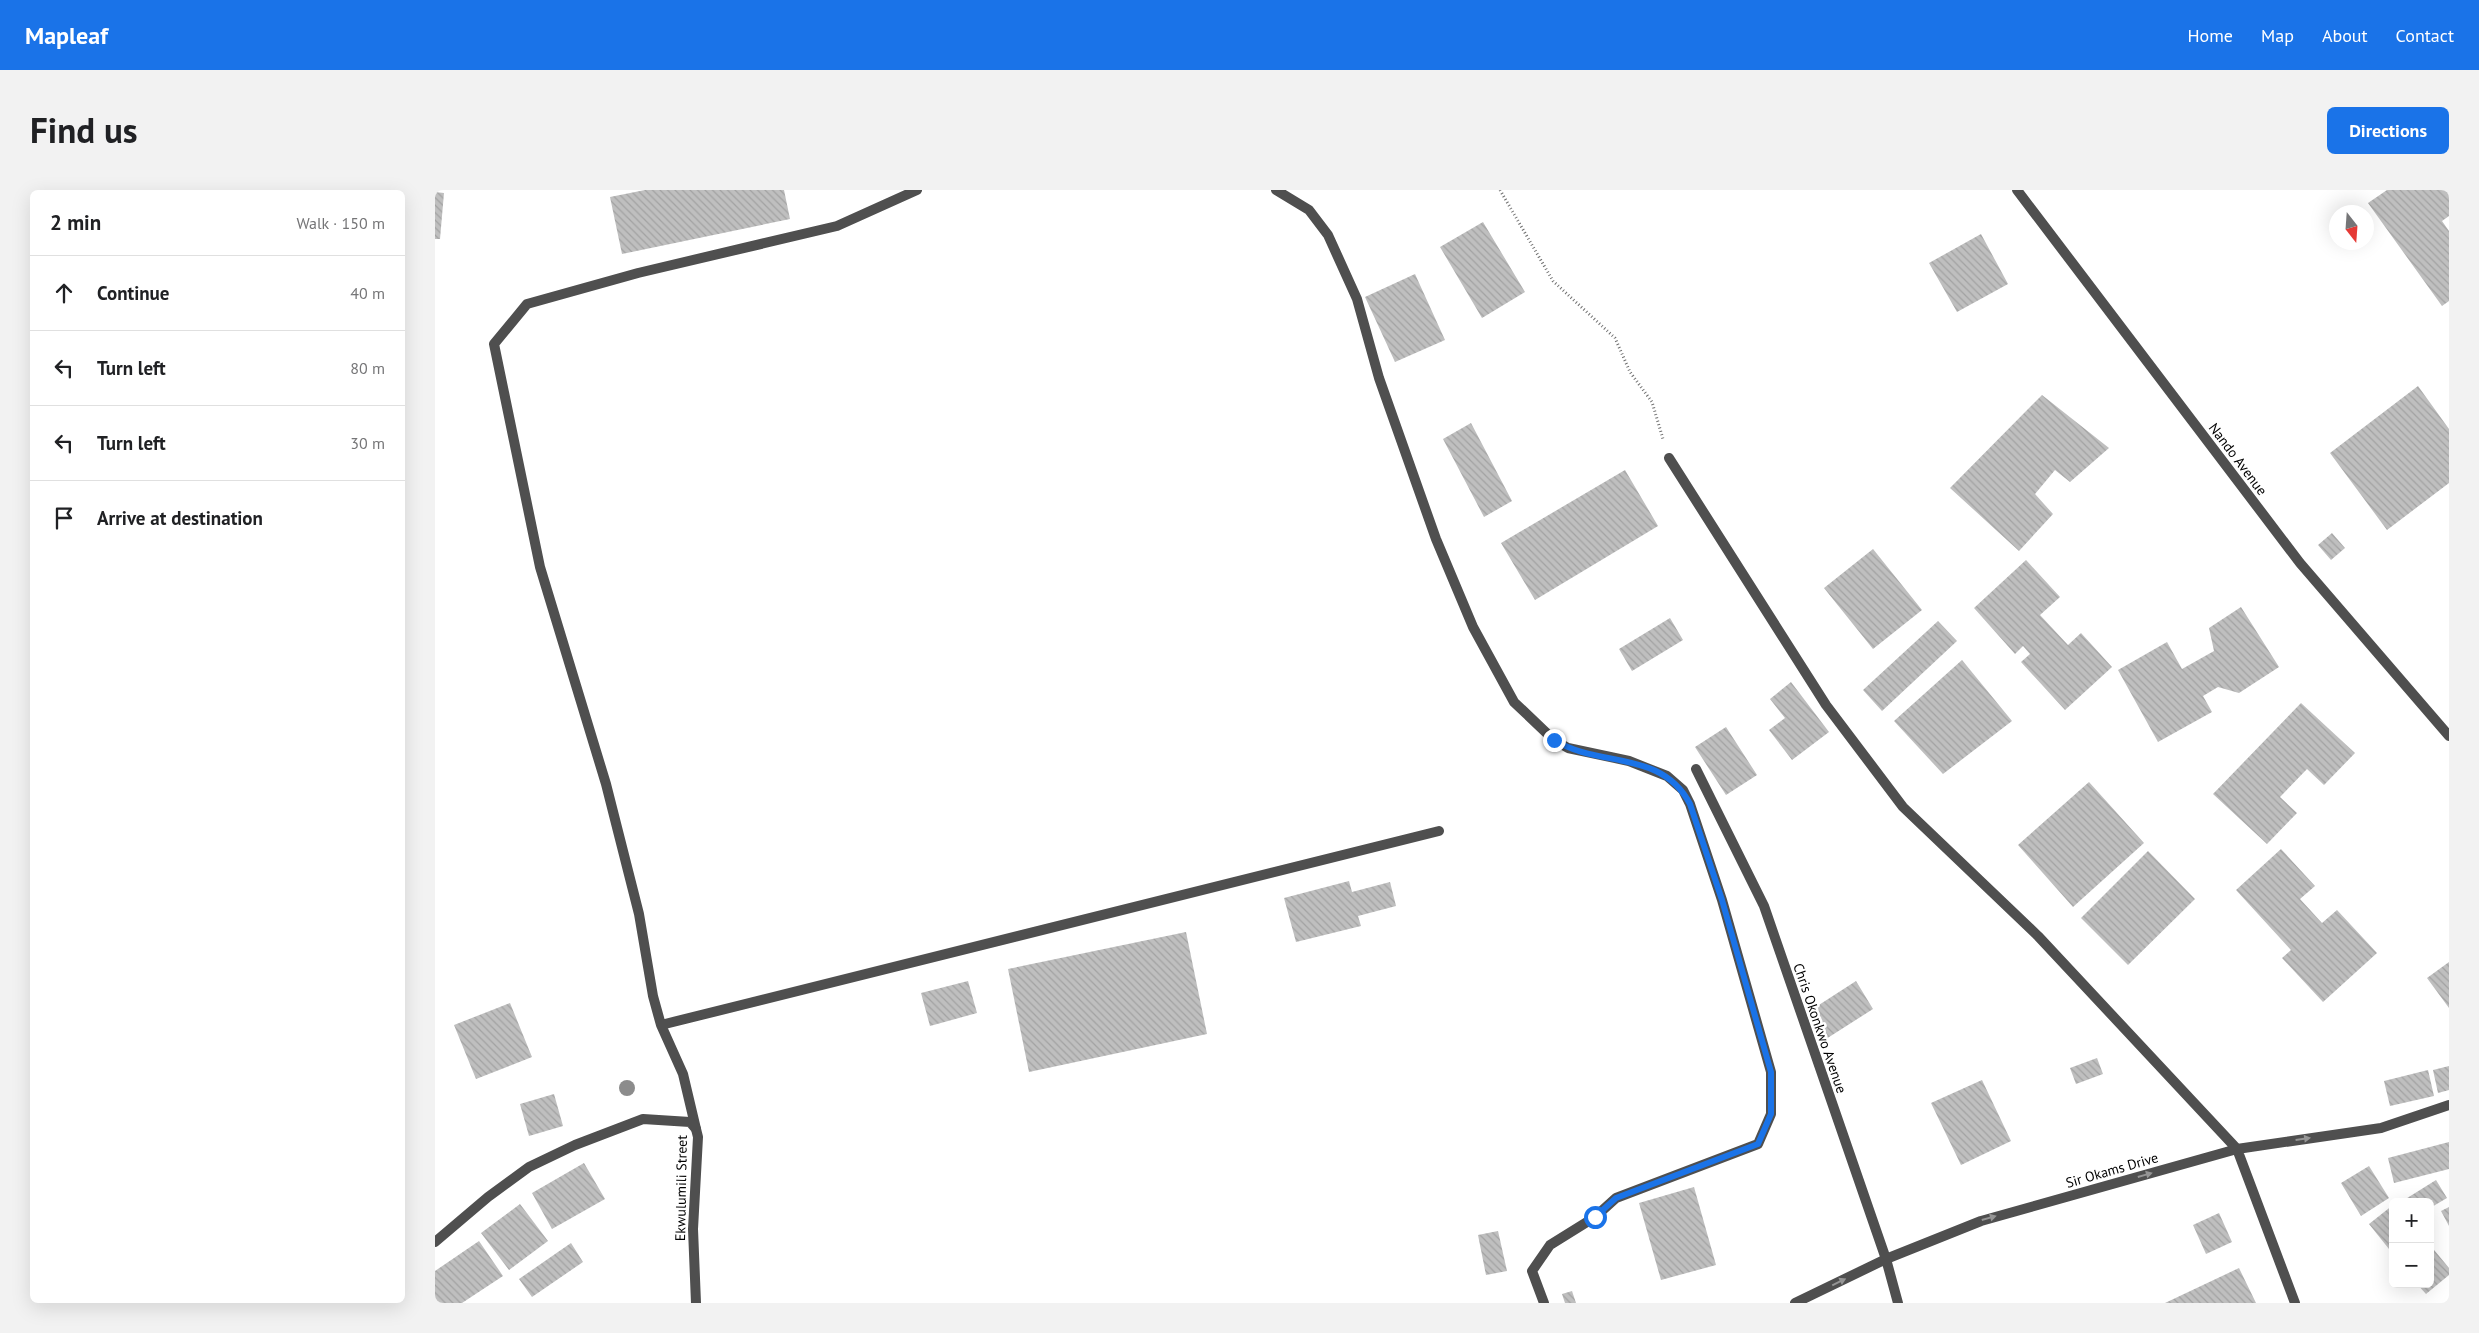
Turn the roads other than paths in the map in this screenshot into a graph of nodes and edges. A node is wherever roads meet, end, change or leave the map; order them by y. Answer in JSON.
{"nodes":[{"id":1,"x":917,"y":190,"type":"edge"},
{"id":2,"x":1276,"y":190,"type":"edge"},
{"id":3,"x":2017,"y":190,"type":"edge"},
{"id":4,"x":1669,"y":458,"type":"road end"},
{"id":5,"x":2449,"y":736,"type":"edge"},
{"id":6,"x":1696,"y":769,"type":"dead end"},
{"id":7,"x":1439,"y":831,"type":"dead end"},
{"id":8,"x":661,"y":1025,"type":"junction"},
{"id":9,"x":2449,"y":1105,"type":"edge"},
{"id":10,"x":696,"y":1129,"type":"junction"},
{"id":11,"x":2237,"y":1149,"type":"junction"},
{"id":12,"x":435,"y":1242,"type":"edge"},
{"id":13,"x":1886,"y":1259,"type":"junction"},
{"id":14,"x":696,"y":1303,"type":"edge"},
{"id":15,"x":1544,"y":1303,"type":"edge"},
{"id":16,"x":1795,"y":1303,"type":"edge"},
{"id":17,"x":1898,"y":1303,"type":"edge"},
{"id":18,"x":2295,"y":1303,"type":"edge"}],
"edges":[{"from":1,"to":8,"type":"street"},
{"from":2,"to":15,"type":"street"},
{"from":3,"to":5,"type":"street","name":"Nando Avenue"},
{"from":4,"to":11,"type":"street"},
{"from":6,"to":13,"type":"street","name":"Chris Okonkwo Avenue"},
{"from":7,"to":8,"type":"street"},
{"from":8,"to":10,"type":"street"},
{"from":11,"to":9,"type":"street","name":"Sir Okams Drive","one_way":true},
{"from":10,"to":12,"type":"street","name":"Ekwulumili Street"},
{"from":10,"to":14,"type":"street","name":"Ekwulumili Street"},
{"from":13,"to":11,"type":"street","name":"Sir Okams Drive","one_way":true},
{"from":11,"to":18,"type":"street"},
{"from":16,"to":13,"type":"street","name":"Sir Okams Drive","one_way":true},
{"from":13,"to":17,"type":"street","name":"Chris Okonkwo Avenue"}]}
